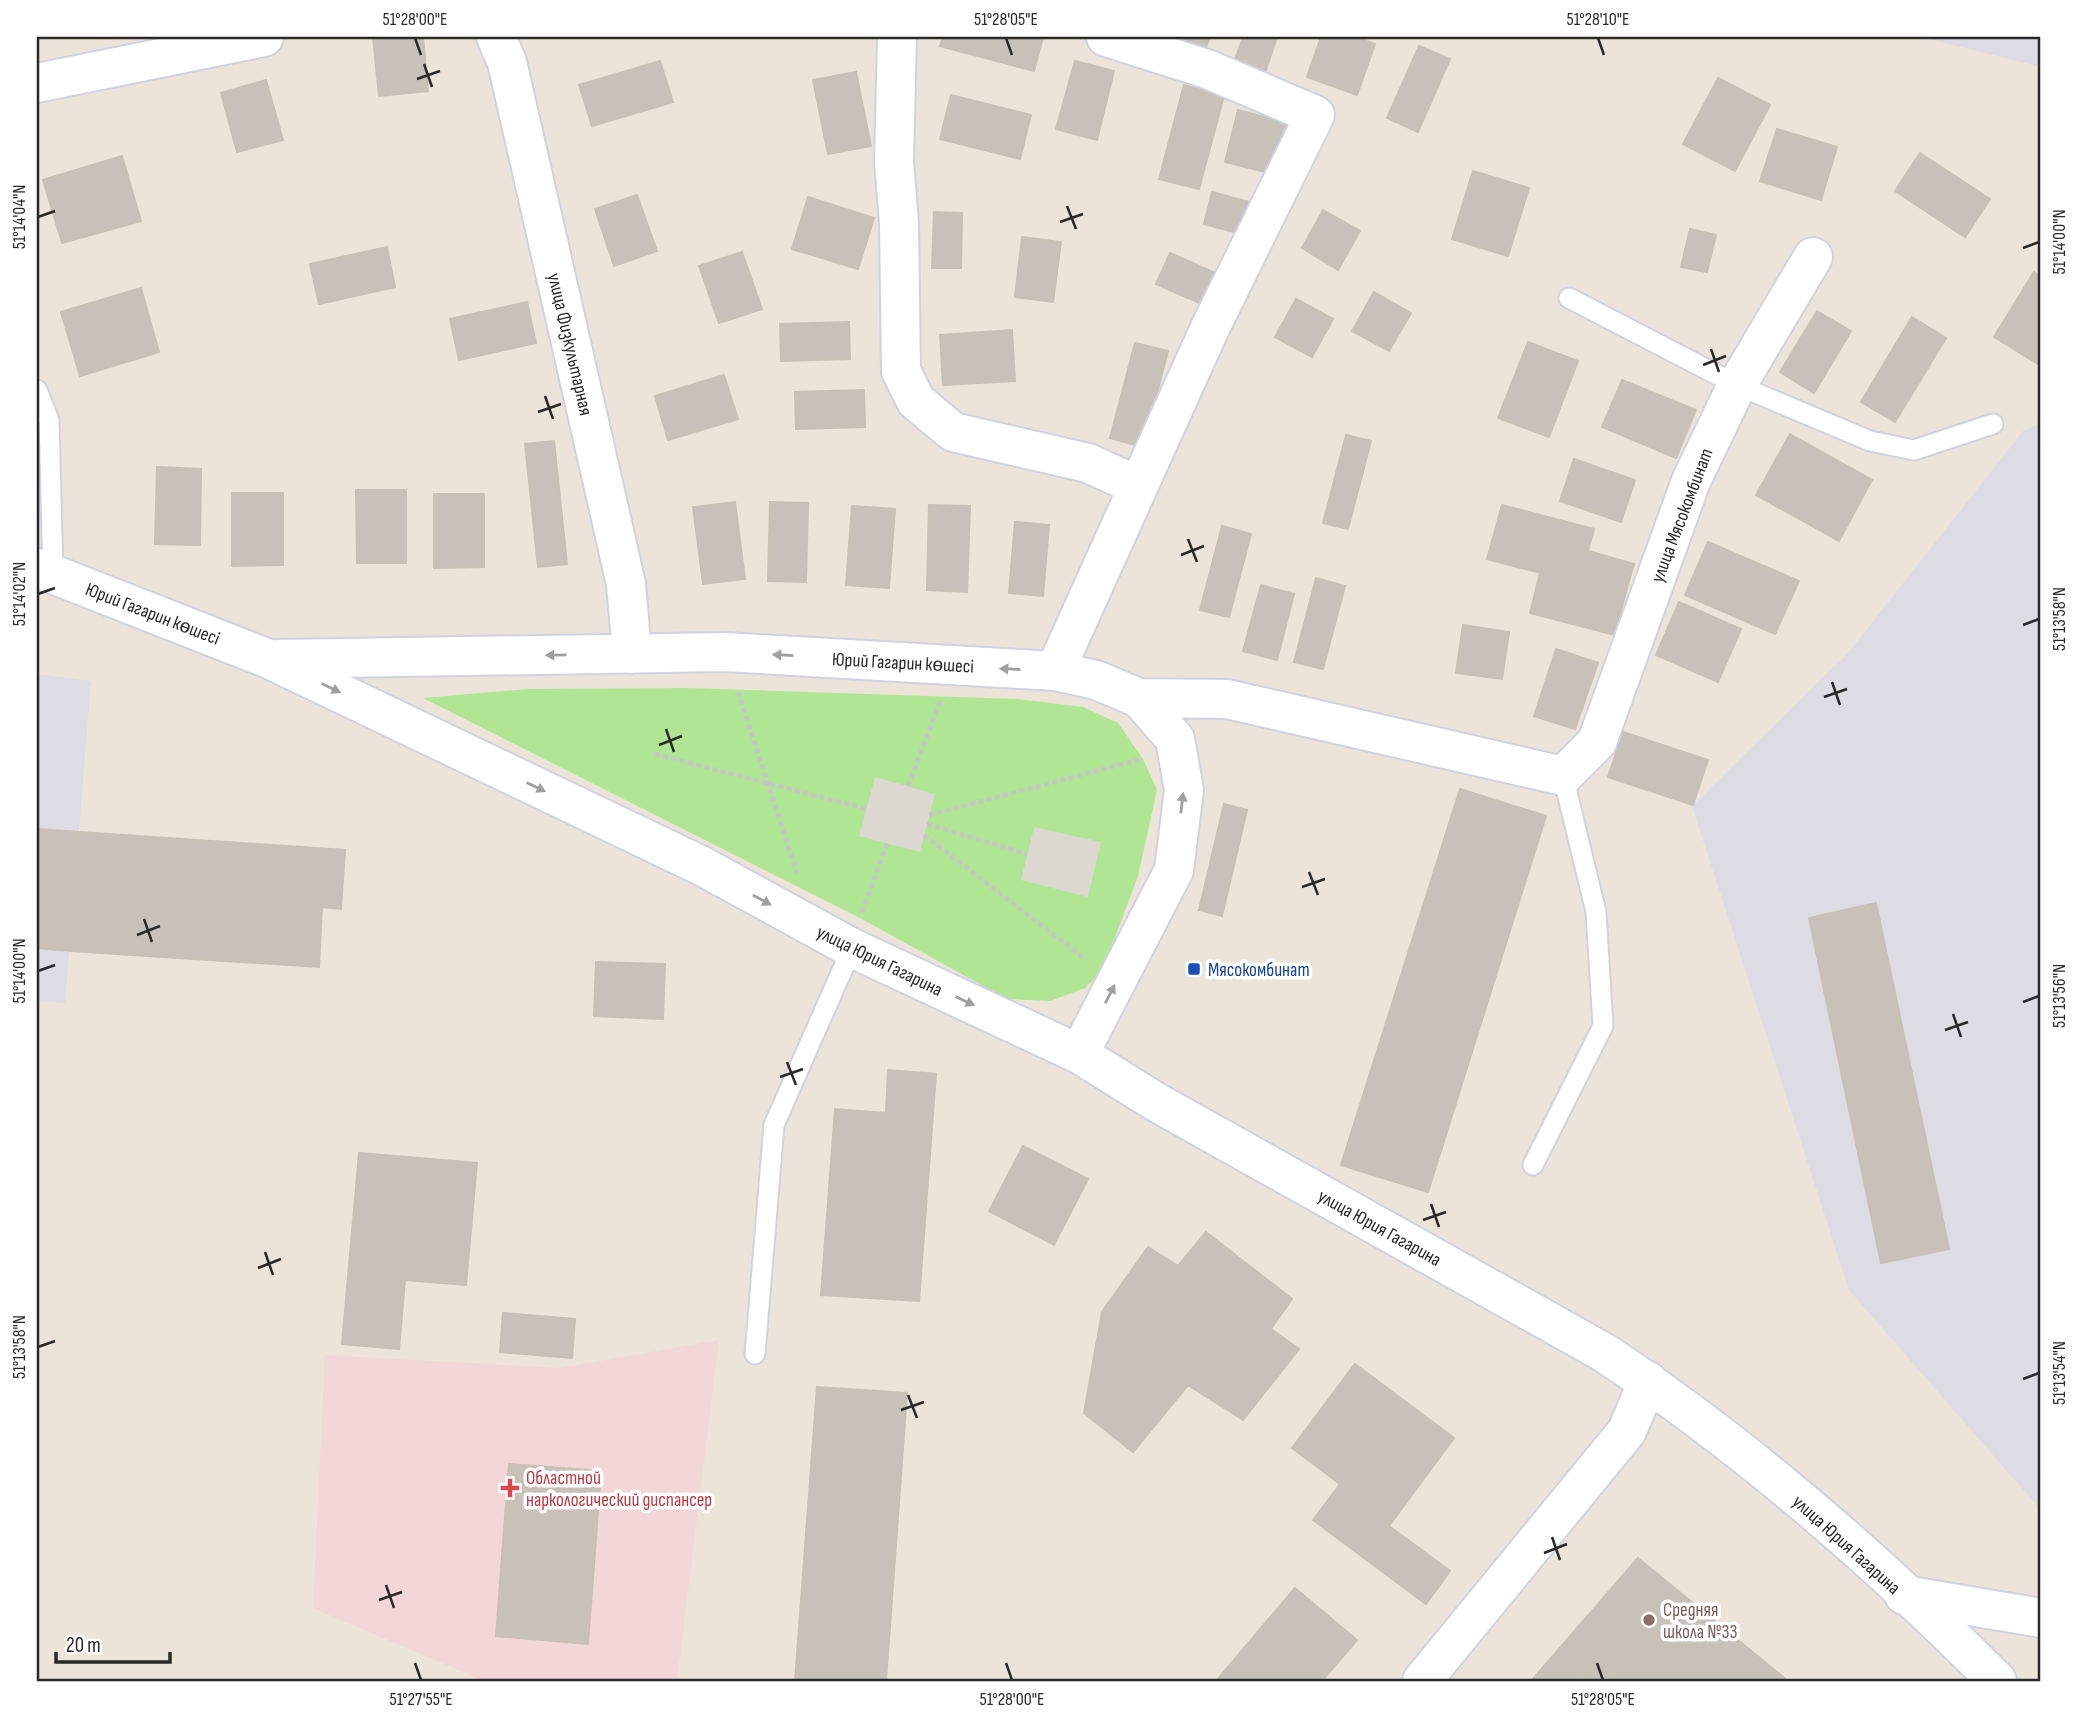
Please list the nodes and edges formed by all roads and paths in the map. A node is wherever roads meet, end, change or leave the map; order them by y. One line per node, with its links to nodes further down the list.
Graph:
1 (264, 37): 5 (street)
2 (496, 37): 14 (street, улица Физкультарная)
3 (897, 37): 11 (street)
4 (1106, 37): 11 (street)
5 (37, 83)
6 (1813, 257): 8 (street, улица Мясокомбинат)
7 (1569, 298): 8 (lane)
8 (1737, 385): 10 (lane); 21 (street, улица Мясокомбинат)
9 (37, 390): 12 (lane)
10 (1993, 424)
11 (1136, 485): 16 (street)
12 (45, 571): 15 (street, Юрий Гагарин көшесі)
13 (725, 652): 14 (street, Юрий Гагарин көшесі); 16 (street, Юрий Гагарин көшесі, one-way to 13); 22 (path)
14 (632, 654): 15 (street, Юрий Гагарин көшесі, one-way to 15)
15 (269, 659): 30 (street, Юрий Гагарин көшесі, one-way to 30)
16 (1055, 671): 18 (street, Юрий Гагарин көшесі)
17 (942, 697): 23 (path)
18 (1139, 698): 21 (street); 34 (street, Юрий Гагарин көшесі, one-way to 18)
19 (655, 754): 22 (path)
20 (1143, 759): 25 (path)
21 (1563, 776): 35 (lane)
22 (768, 783): 24 (path); 31 (path)
23 (908, 786)
24 (867, 809)
25 (929, 815)
26 (927, 824): 29 (path)
27 (924, 835): 33 (path)
28 (887, 844): 32 (path)
29 (1027, 854)
30 (702, 866): 31 (street, улица Юрия Гагарина, one-way to 31)
31 (816, 930): 32 (street, улица Юрия Гагарина)
32 (856, 933): 34 (street, улица Юрия Гагарина, one-way to 34); 36 (lane)
33 (1091, 964)
34 (1079, 1054): 37 (street, улица Юрия Гагарина)
35 (1533, 1165)
36 (755, 1354)
37 (1648, 1381): 38 (street, улица Юрия Гагарина); 40 (street)
38 (1904, 1595): 39 (street); 41 (street, улица Юрия Гагарина)
39 (2041, 1618)
40 (1422, 1681)
41 (1996, 1681)

